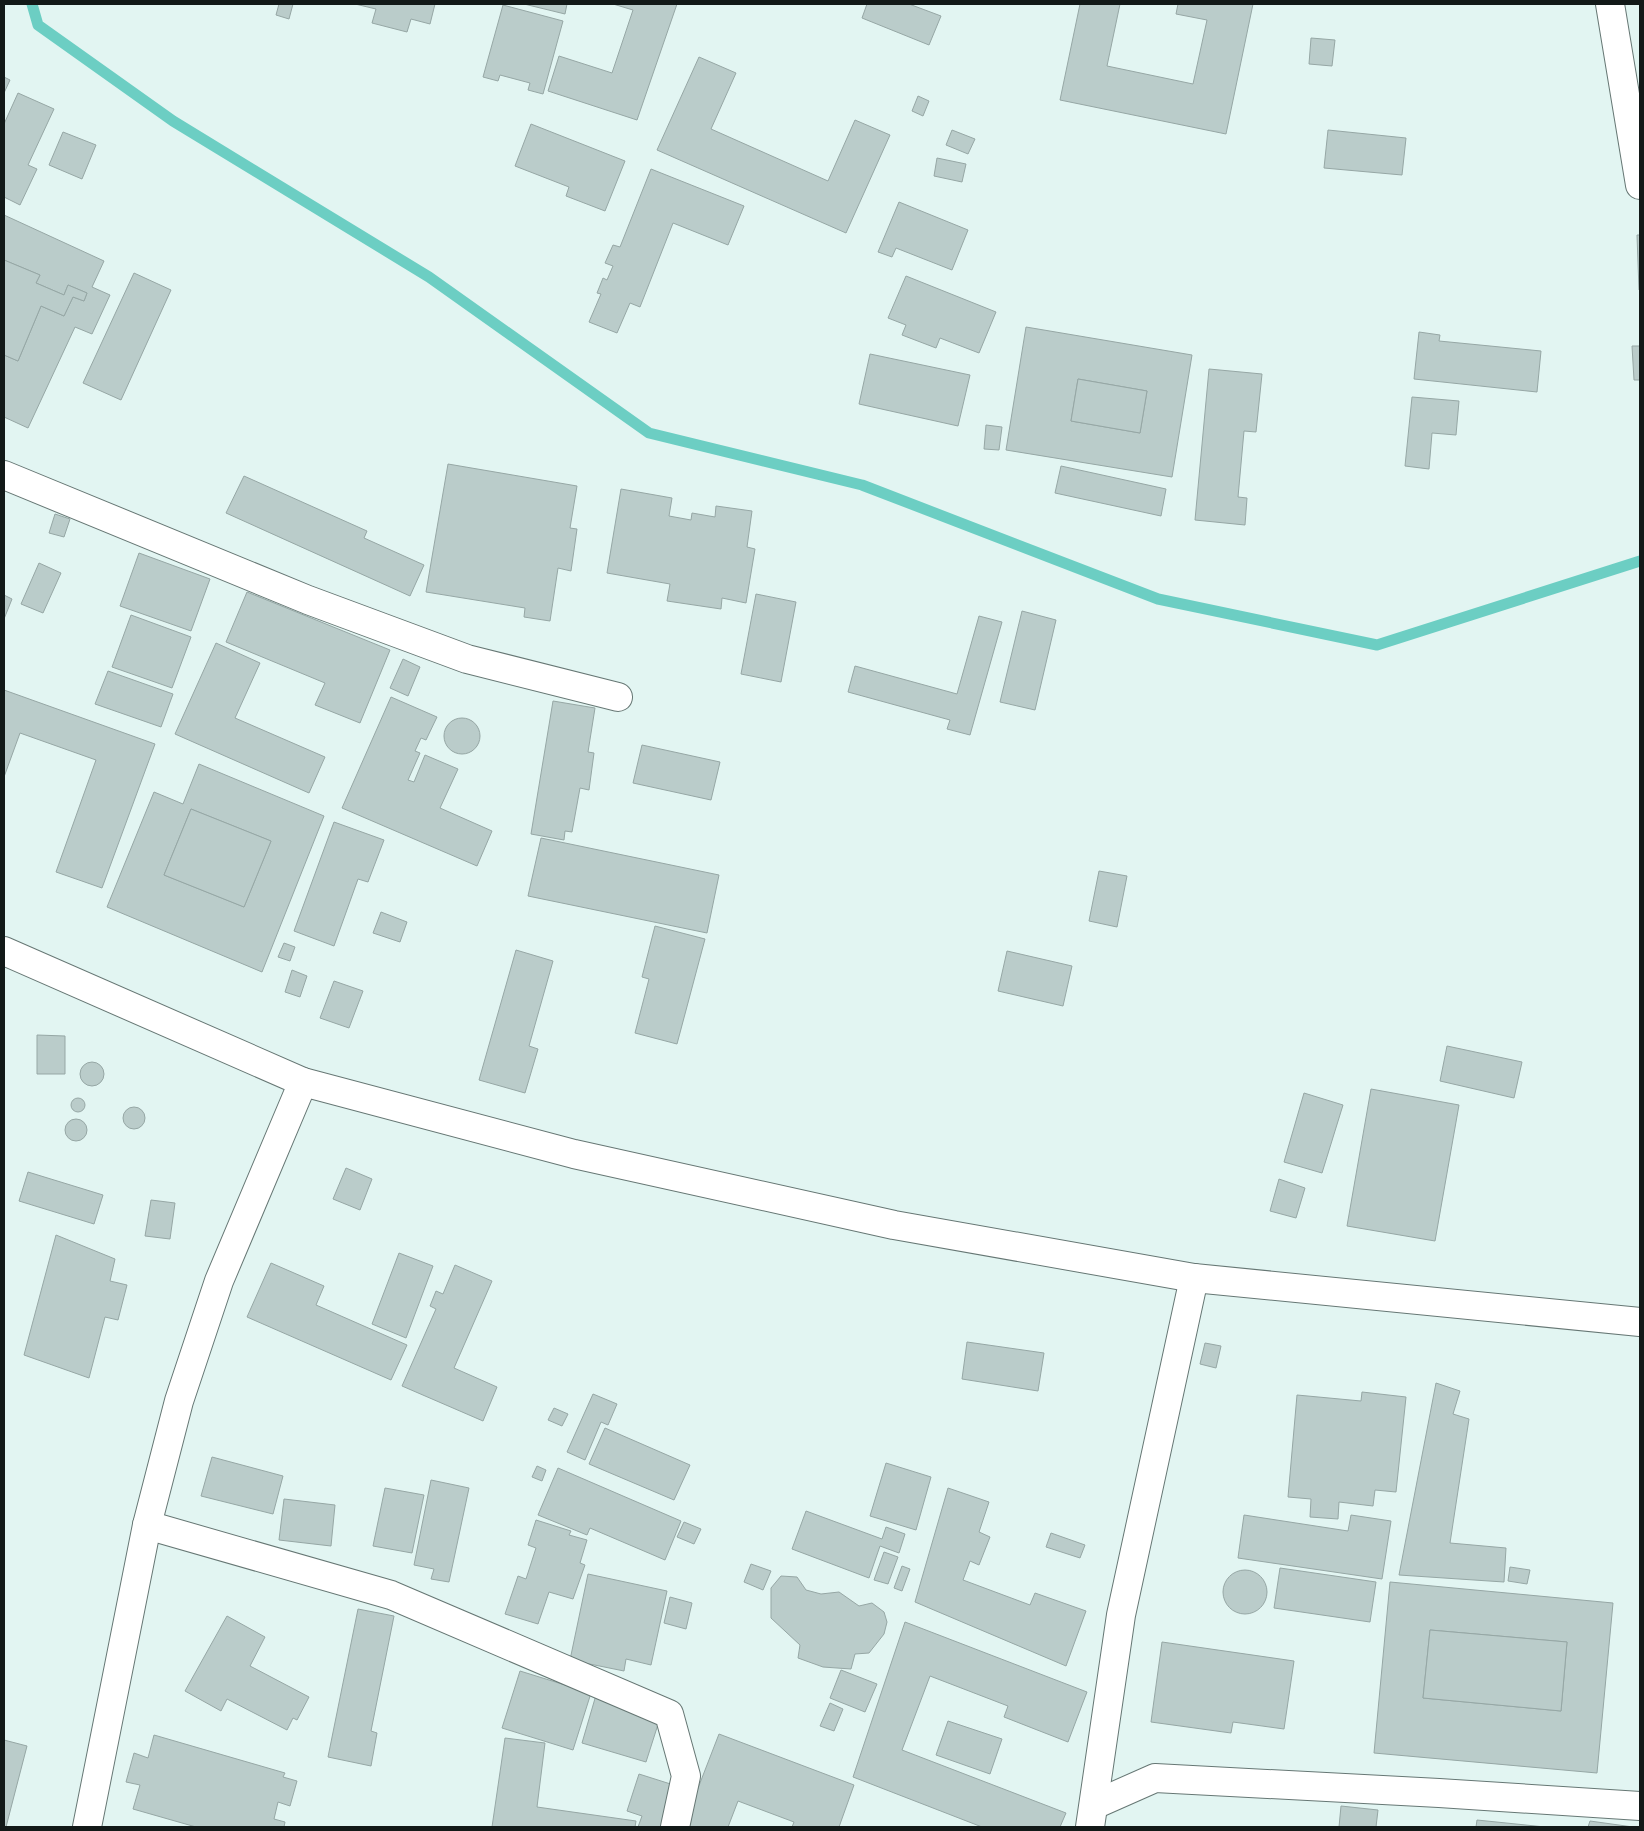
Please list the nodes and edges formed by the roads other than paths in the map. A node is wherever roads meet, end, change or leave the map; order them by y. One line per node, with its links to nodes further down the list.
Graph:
1 (1610, 4): 2 (street)
2 (1640, 185)
3 (4, 475): 4 (street)
4 (618, 697)
5 (4, 951): 6 (street)
6 (303, 1082): 7 (street); 9 (street)
7 (1194, 1278): 8 (street); 11 (street)
8 (1640, 1322)
9 (147, 1525): 12 (street); 13 (street)
10 (1640, 1806): 11 (street)
11 (1092, 1816)
12 (87, 1827)
13 (675, 1827)

